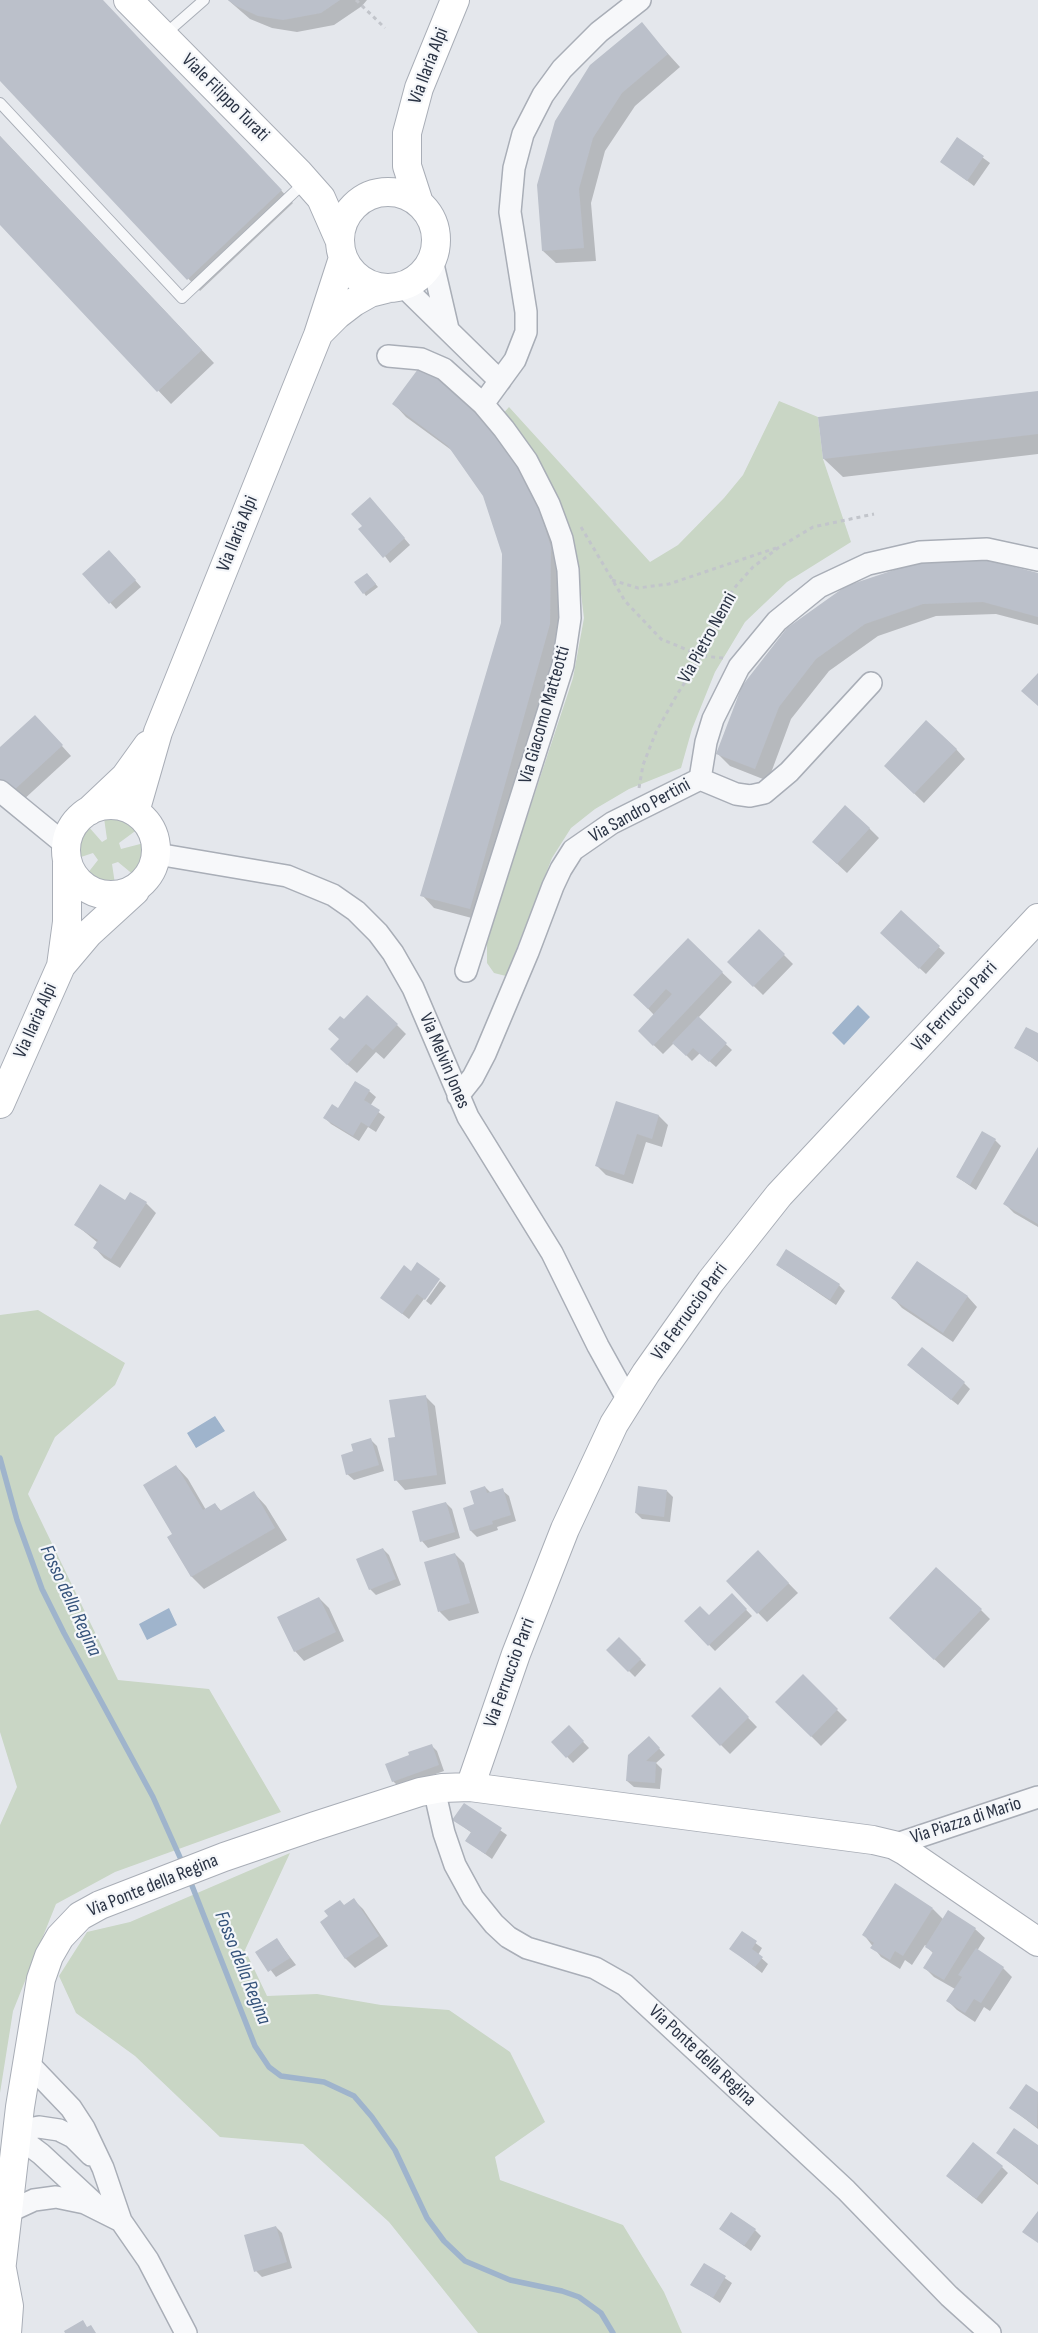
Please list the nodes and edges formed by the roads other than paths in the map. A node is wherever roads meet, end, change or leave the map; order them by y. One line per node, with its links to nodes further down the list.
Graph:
1 (128, 0): 5 (street, Viale Filippo Turati)
2 (204, 0): 5 (lane)
3 (455, 0): 7 (street, Via Ilaria Alpi)
4 (640, 0): 17 (street)
5 (163, 35): 8 (street, Viale Filippo Turati)
6 (0, 103): 8 (lane)
7 (407, 133): 9 (street, Via Ilaria Alpi); 10 (street, Via Ilaria Alpi)
8 (313, 190): 9 (street); 11 (street, Viale Filippo Turati)
9 (362, 200): 10 (street); 11 (street)
10 (419, 203): 12 (street)
11 (341, 249): 13 (street); 15 (street, Via Ilaria Alpi)
12 (432, 260): 13 (street); 14 (street)
13 (395, 287): 14 (street); 15 (street, Via Ilaria Alpi)
14 (448, 329): 17 (street)
15 (318, 335): 21 (street, Via Ilaria Alpi)
16 (388, 356): 18 (street, Via Giacomo Matteotti)
17 (500, 381): 18 (street)
18 (483, 404): 31 (street, Via Giacomo Matteotti)
19 (1038, 560): 22 (street)
20 (871, 683): 22 (street, Via Sandro Pertini)
21 (158, 732): 24 (street, Via Ilaria Alpi); 25 (street, Via Ilaria Alpi)
22 (700, 778): 32 (street, Via Sandro Pertini)
23 (0, 791): 26 (street)
24 (89, 811): 25 (street); 26 (street)
25 (135, 812): 27 (street)
26 (67, 854): 28 (street); 30 (street, Via Ilaria Alpi)
27 (157, 854): 28 (street); 32 (street, Via Melvin Jones)
28 (141, 885): 30 (street, Via Ilaria Alpi)
29 (1038, 918): 34 (street, Via Ferruccio Parri)
30 (60, 966): 33 (street, Via Ilaria Alpi)
31 (466, 971)
32 (458, 1096): 34 (street, Via Melvin Jones)
33 (0, 1104)
34 (628, 1400): 35 (street, Via Ferruccio Parri)
35 (470, 1787): 36 (street, Via Ponte della Regina); 38 (street, Via Ponte della Regina)
36 (434, 1789): 40 (street, Via Ponte della Regina); 48 (street, Via Ponte della Regina)
37 (1038, 1798): 38 (street, Via Piazza di Mario)
38 (894, 1845): 39 (street, Via Ponte della Regina)
39 (1038, 1942)
40 (28, 2062): 41 (street, Via Ponte della Regina); 42 (street)
41 (17, 2133): 42 (street); 43 (street, Via Ponte della Regina); 44 (street)
42 (102, 2168): 44 (street)
43 (8, 2212): 44 (street); 45 (street, Via Ponte della Regina)
44 (112, 2217): 47 (street)
45 (1, 2275): 46 (street, Via Ponte della Regina)
46 (7, 2333)
47 (186, 2333)
48 (990, 2333)

